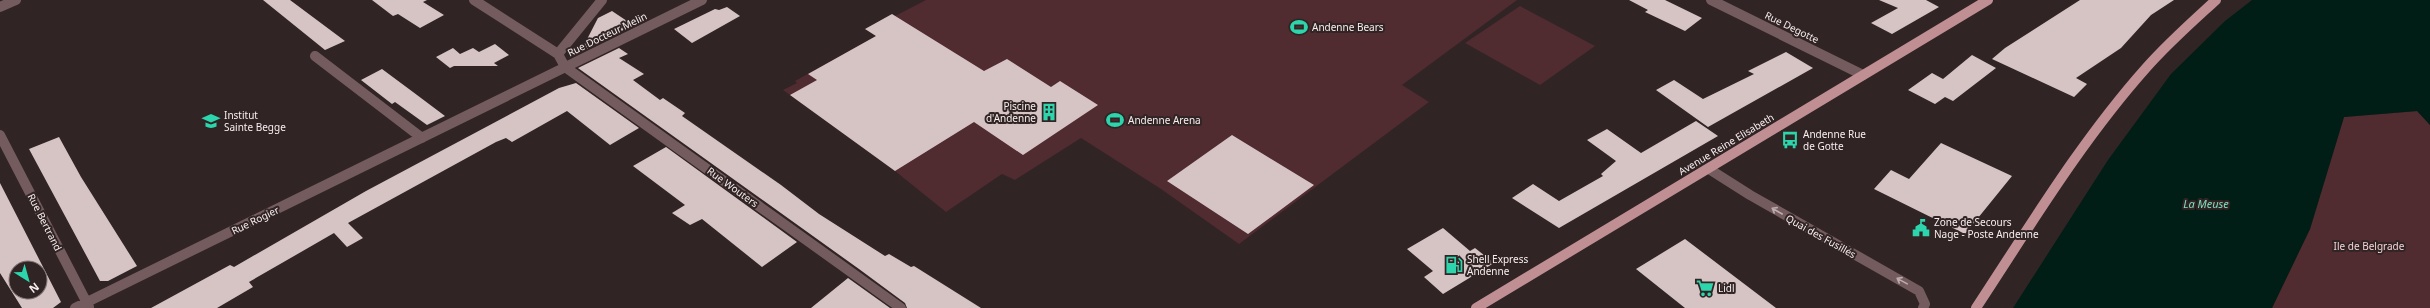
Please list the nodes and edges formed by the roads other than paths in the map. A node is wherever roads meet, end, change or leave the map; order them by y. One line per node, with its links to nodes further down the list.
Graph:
1 (16, 0): 8 (street)
2 (474, 0): 9 (street)
3 (602, 0): 9 (street)
4 (702, 0): 11 (street, Rue Docteur Melin)
5 (1711, 0): 12 (street, Rue Degotte)
6 (1988, 0): 12 (main road, Avenue Reine Elisabeth)
7 (2216, 0): 21 (main road)
8 (0, 7)
9 (558, 54): 11 (street)
10 (315, 56): 14 (street)
11 (565, 67): 14 (street, Rue Rogier); 18 (street, Rue Wouters)
12 (1863, 75): 15 (main road, Avenue Reine Elisabeth)
13 (0, 135): 16 (street, Rue Bertrand)
14 (422, 138): 16 (street, Rue Rogier)
15 (1709, 169): 19 (main road, Avenue Reine Elisabeth); 20 (street, Quai des Fusillés, one-way to 15)
16 (88, 305): 17 (street, Rue Rogier)
17 (75, 308)
18 (901, 308)
19 (1476, 308)
20 (1923, 308)
21 (1976, 308)

